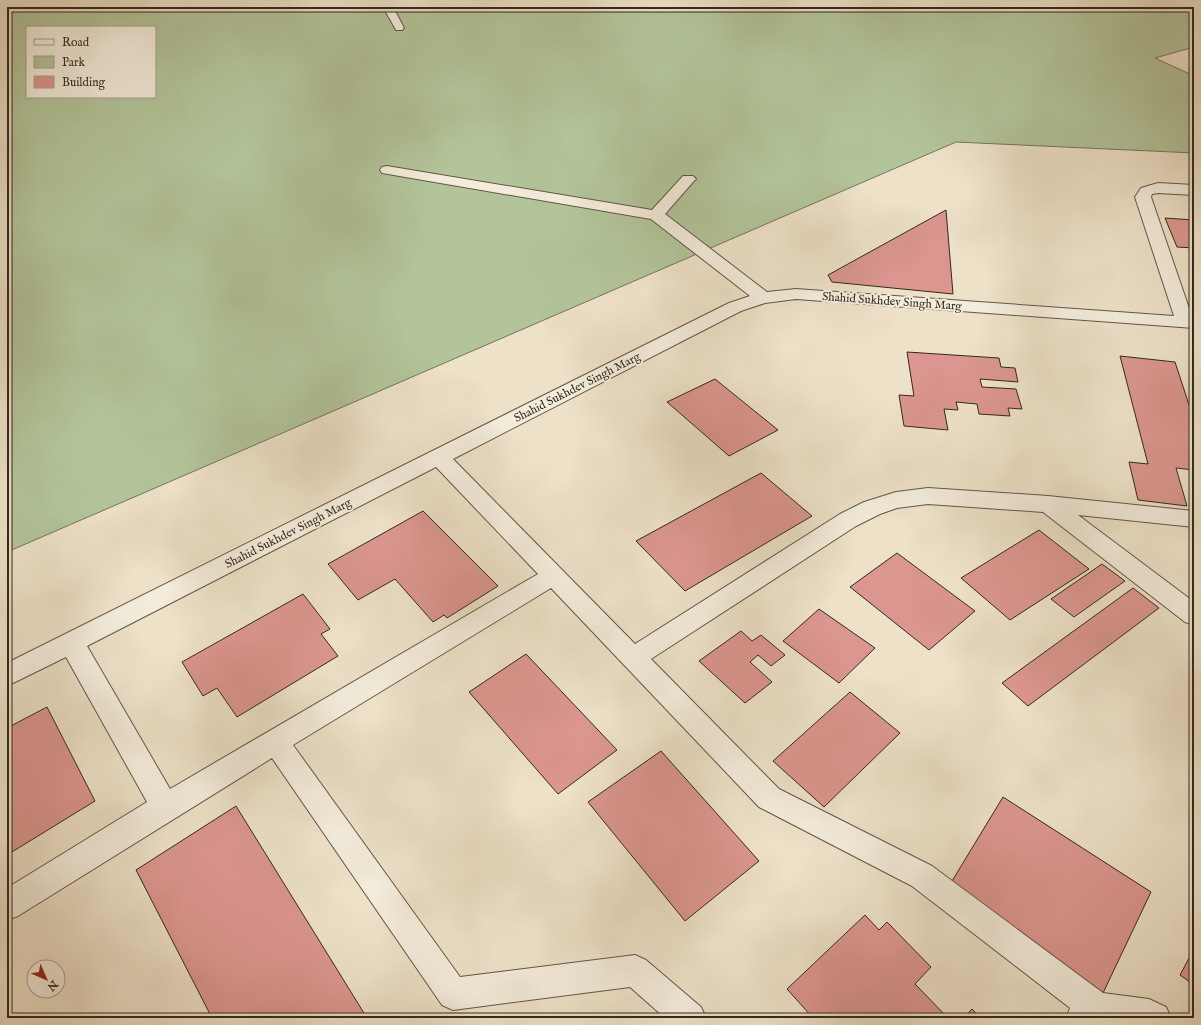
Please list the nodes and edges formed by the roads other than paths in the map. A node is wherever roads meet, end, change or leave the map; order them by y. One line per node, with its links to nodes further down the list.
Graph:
1 (388, 7): 2 (lane)
2 (399, 28)
3 (387, 170): 6 (street)
4 (688, 179): 6 (street)
5 (1194, 190): 8 (street)
6 (656, 215): 7 (street)
7 (763, 298): 8 (street, Shahid Sukhdev Singh Marg); 9 (street, Shahid Sukhdev Singh Marg)
8 (1190, 322)
9 (438, 456): 12 (street); 14 (street, Shahid Sukhdev Singh Marg)
10 (1048, 504): 11 (street); 13 (street); 15 (street)
11 (1194, 519)
12 (553, 576): 15 (street); 17 (street)
13 (1194, 615)
14 (72, 642): 16 (street, Shahid Sukhdev Singh Marg); 18 (street)
15 (633, 658): 20 (street)
16 (7, 675)
17 (276, 742): 18 (street); 21 (street)
18 (165, 807): 19 (street)
19 (7, 905)
20 (1089, 1013): 22 (street)
21 (690, 1018)
22 (1155, 1018)

